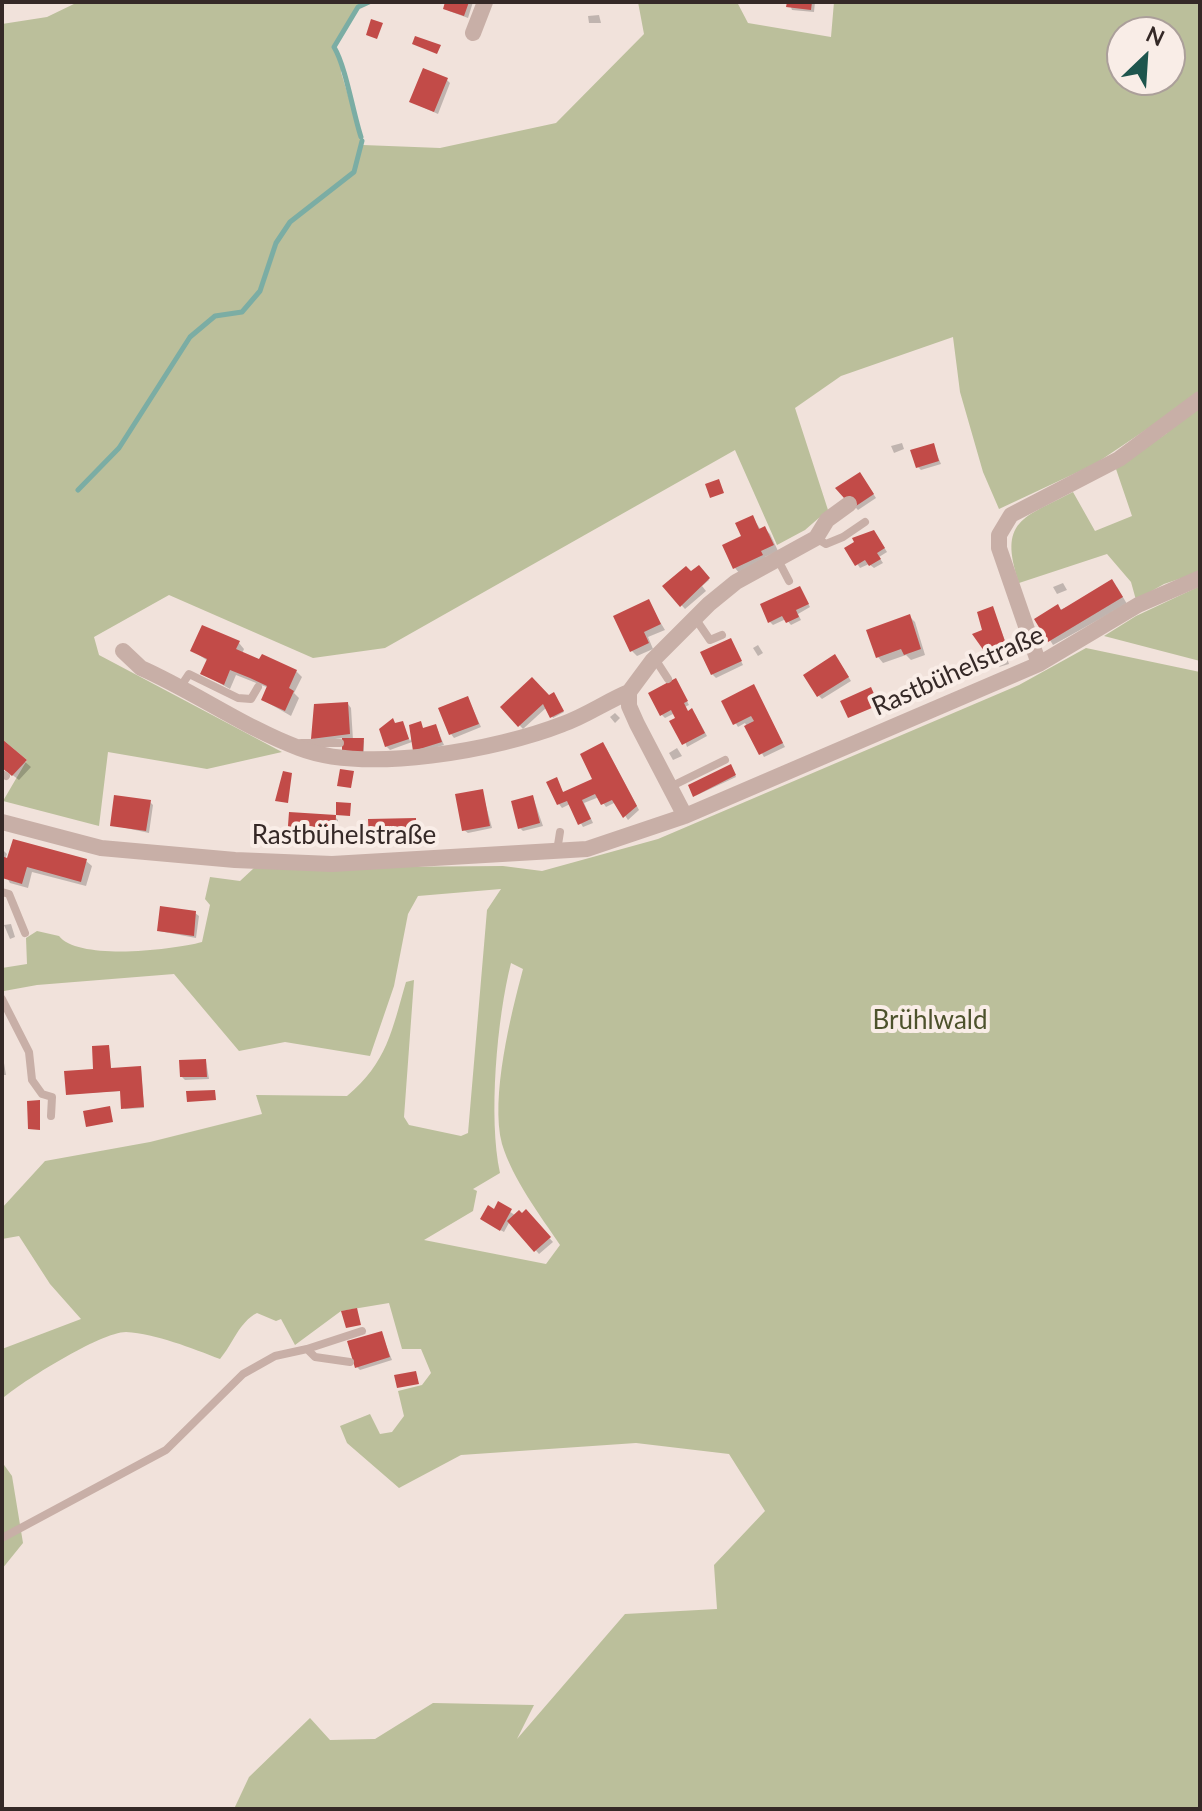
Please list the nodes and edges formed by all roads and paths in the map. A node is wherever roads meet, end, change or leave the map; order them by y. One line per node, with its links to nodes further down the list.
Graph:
1 (485, 2): 2 (street)
2 (473, 33)
3 (1200, 399): 14 (street)
4 (849, 504): 6 (street)
5 (865, 522): 6 (lane)
6 (816, 538): 7 (street)
7 (776, 558): 9 (lane); 10 (street)
8 (1200, 578): 14 (street, Rastbühelstraße)
9 (789, 581)
10 (695, 617): 11 (lane); 13 (street)
11 (722, 635)
12 (123, 651): 16 (street)
13 (650, 656): 15 (lane); 18 (street)
14 (1039, 664): 23 (street, Rastbühelstraße)
15 (668, 679)
16 (181, 686): 17 (lane); 19 (street)
17 (258, 687)
18 (629, 692): 19 (street); 22 (street)
19 (285, 742): 20 (lane)
20 (340, 743)
21 (725, 760): 22 (lane)
22 (670, 787): 23 (street)
23 (685, 816): 26 (street, Rastbühelstraße)
24 (2, 822): 26 (street, Rastbühelstraße)
25 (560, 832): 26 (lane)
26 (557, 853)
27 (2, 892): 28 (lane)
28 (25, 933)
29 (2, 999): 30 (lane)
30 (51, 1116)
31 (362, 1331): 32 (lane)
32 (307, 1349): 33 (lane); 34 (lane)
33 (350, 1362)
34 (2, 1538)

